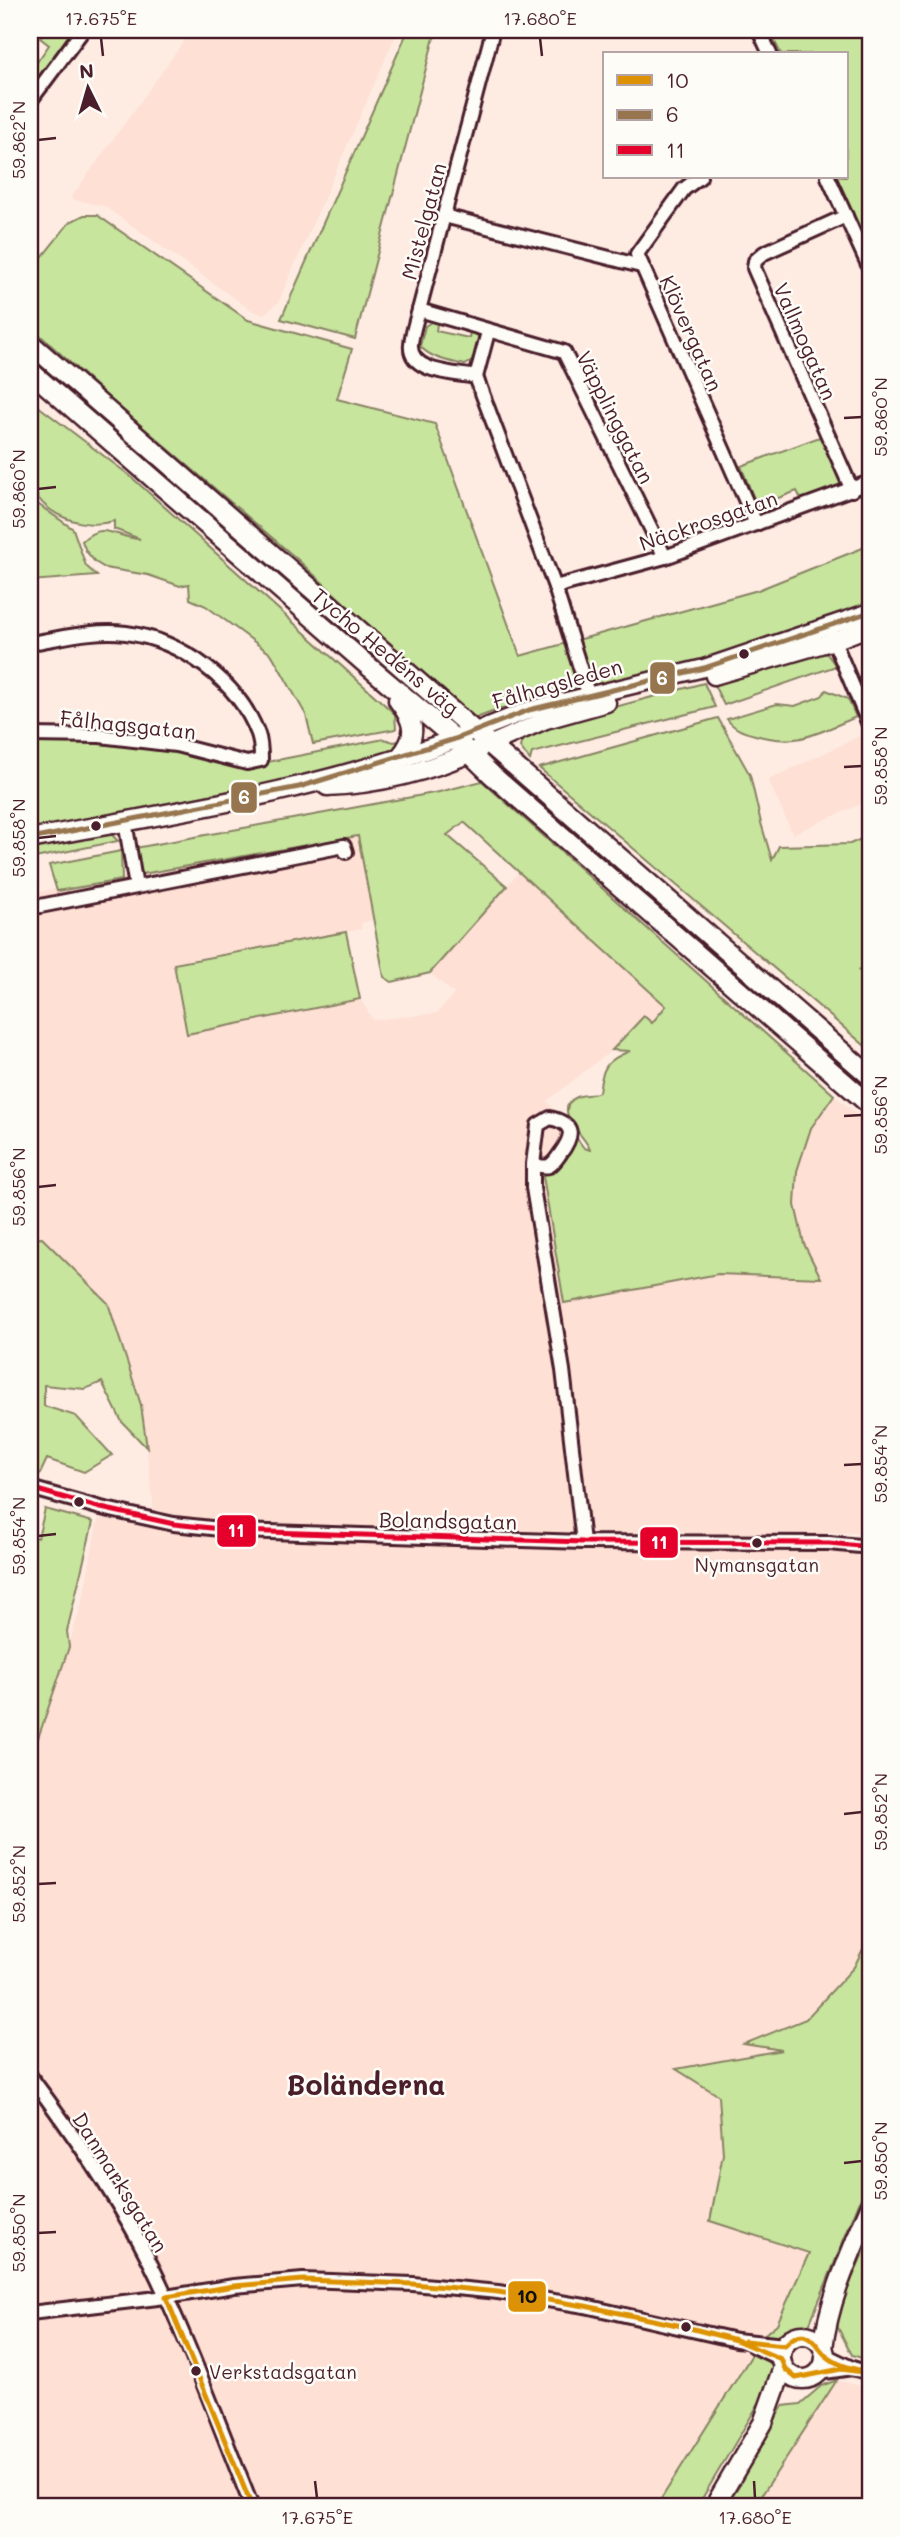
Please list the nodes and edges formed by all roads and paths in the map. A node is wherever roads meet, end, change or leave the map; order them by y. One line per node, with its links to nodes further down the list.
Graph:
1 (83, 30): 5 (street)
2 (493, 30): 8 (street, Mistelgatan)
3 (759, 30): 4 (street)
4 (769, 52)
5 (30, 101)
6 (699, 178): 10 (street)
7 (828, 178): 9 (street)
8 (444, 216): 10 (street, Klövergatan); 12 (street, Mistelgatan)
9 (846, 216): 11 (street); 18 (street, Vallmogatan)
10 (641, 266): 19 (street, Klövergatan)
11 (870, 269)
12 (419, 310): 13 (street, Väpplinggatan); 16 (street, Mistelgatan)
13 (488, 332): 16 (street); 20 (street, Väpplinggatan)
14 (30, 343): 31 (main road, Tycho Hedéns väg)
15 (30, 371): 26 (main road, Tycho Hedéns väg)
16 (475, 377): 21 (street)
17 (870, 482): 18 (street, Näckrosgatan)
18 (852, 490): 19 (street, Näckrosgatan)
19 (756, 524): 20 (street, Näckrosgatan)
20 (665, 557): 21 (street, Näckrosgatan)
21 (555, 587): 27 (street)
22 (870, 612): 24 (street, Fålhagsleden)
23 (870, 628): 24 (street, Fålhagsleden)
24 (831, 634): 27 (street, Fålhagsleden); 29 (street)
25 (30, 643): 32 (street, Fålhagsgatan)
26 (379, 675): 33 (main road, Tycho Hedéns väg); 36 (main road)
27 (591, 702): 30 (street, Fålhagsleden); 31 (street, Fålhagsleden)
28 (30, 712): 32 (street)
29 (870, 727)
30 (527, 728): 34 (street, Fålhagsleden); 37 (street)
31 (476, 731): 33 (main road, Fålhagsleden); 34 (main road, Tycho Hedéns väg)
32 (32, 735)
33 (455, 739): 35 (main road, Tycho Hedéns väg); 36 (main road, Fålhagsleden)
34 (491, 744): 35 (main road, Fålhagsleden); 37 (main road, Tycho Hedéns väg)
35 (470, 754): 38 (main road, Fålhagsleden); 45 (main road, Tycho Hedéns väg)
36 (400, 757): 38 (main road, Fålhagsleden)
37 (519, 769): 44 (main road, Tycho Hedéns väg)
38 (299, 787): 39 (main road, Fålhagsleden)
39 (125, 821): 40 (main road, Fålhagsleden); 42 (street)
40 (30, 839)
41 (346, 852): 42 (street)
42 (136, 887): 43 (street)
43 (30, 908)
44 (870, 1076)
45 (870, 1105)
46 (533, 1164): 46 (street); 48 (street)
47 (30, 1488): 48 (street, Bolandsgatan)
48 (583, 1542): 49 (street, Bolandsgatan)
49 (870, 1547)
50 (30, 2076): 53 (street, Danmarksgatan)
51 (870, 2207): 52 (main road)
52 (835, 2292): 55 (main road); 56 (main road)
53 (166, 2297): 54 (street); 57 (street); 62 (street, Danmarksgatan)
54 (30, 2313)
55 (804, 2336): 56 (main road); 57 (main road)
56 (824, 2351): 58 (street); 60 (main road)
57 (783, 2357): 60 (main road); 61 (main road)
58 (852, 2368): 59 (street); 60 (street)
59 (870, 2373)
60 (811, 2376): 61 (main road)
61 (762, 2423): 63 (main road)
62 (252, 2507)
63 (714, 2507)

